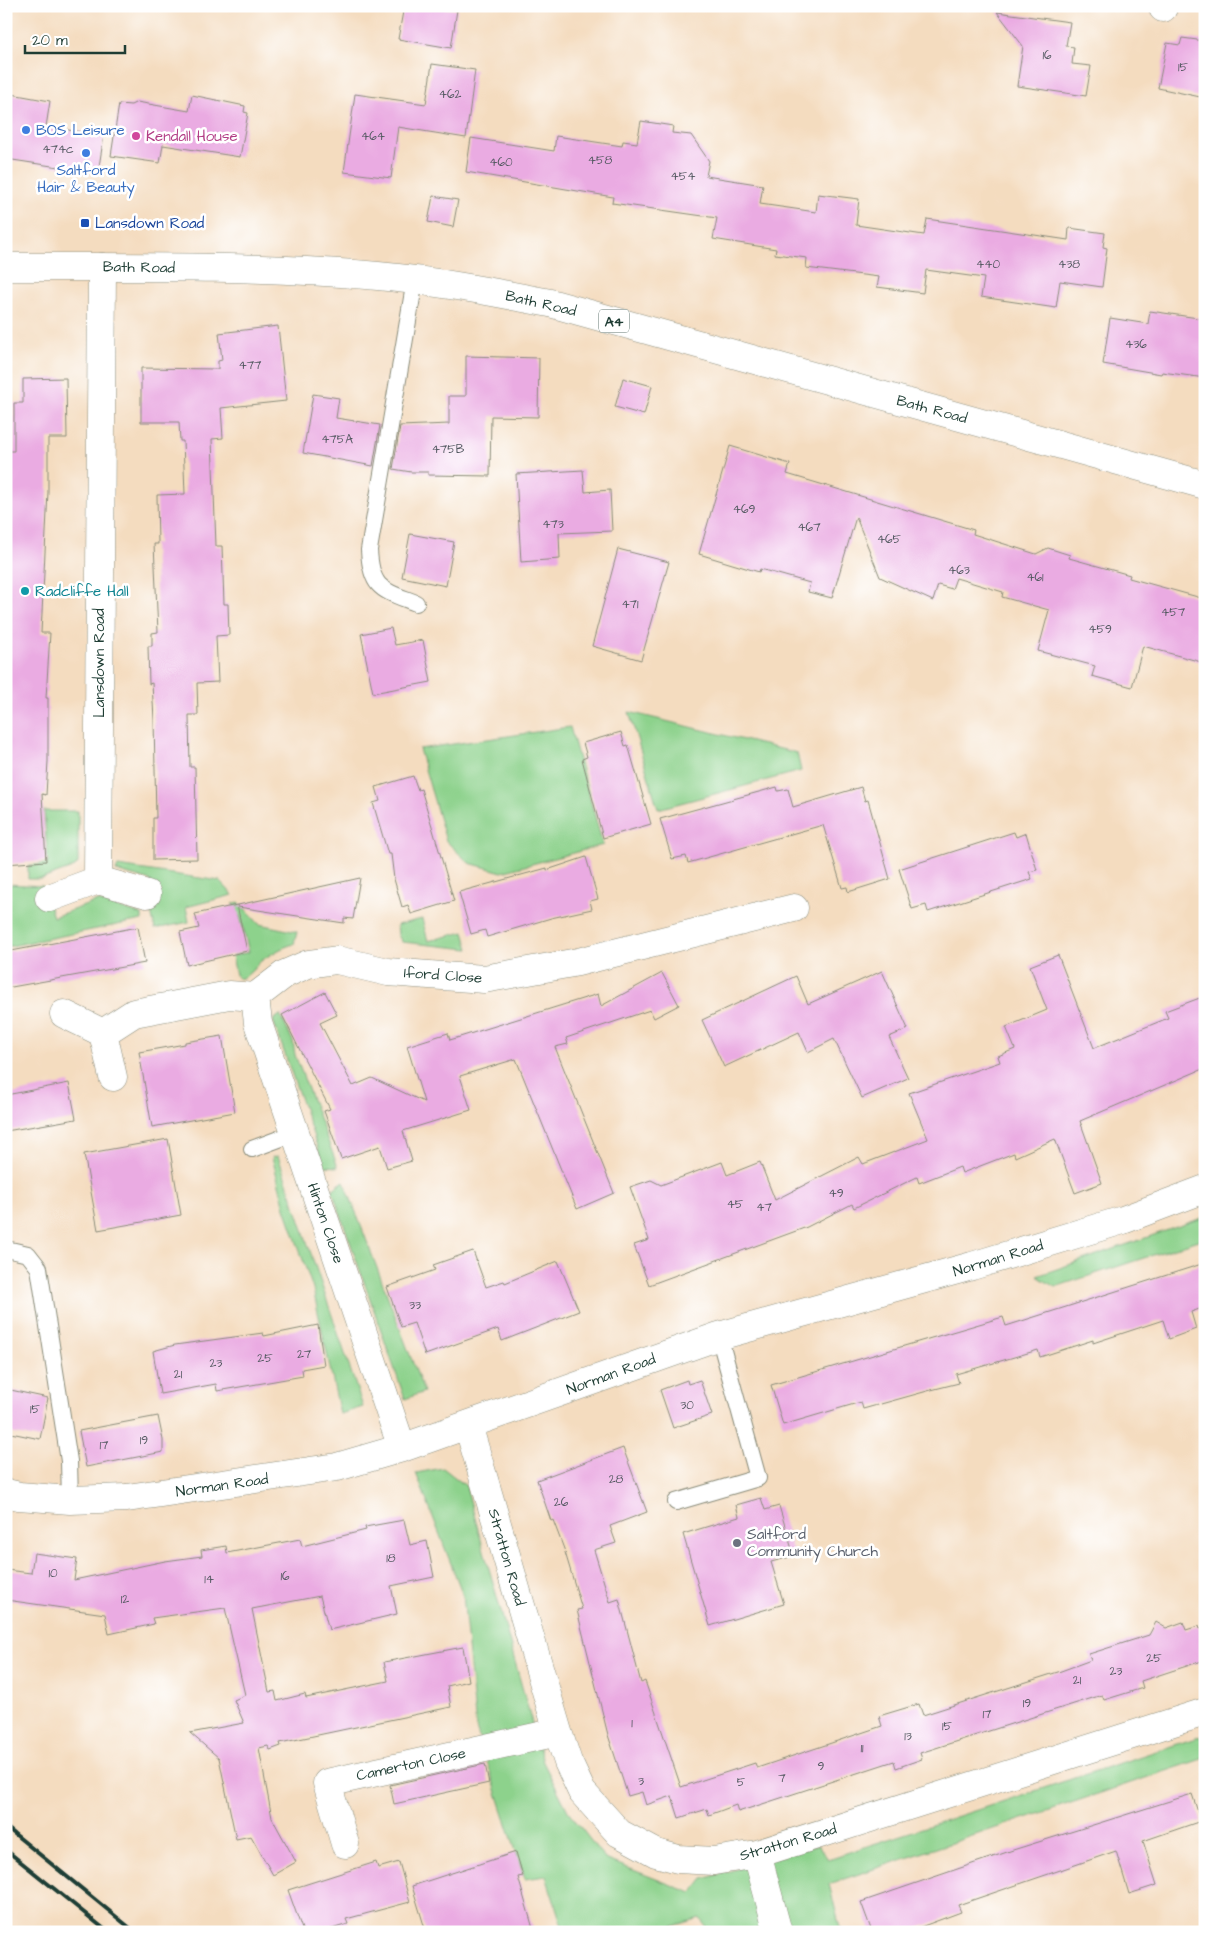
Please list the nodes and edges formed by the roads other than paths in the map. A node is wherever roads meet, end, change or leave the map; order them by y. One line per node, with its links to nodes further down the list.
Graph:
1 (6, 267): 2 (main road, Bath Road / A4)
2 (102, 267): 3 (main road, Bath Road / A4); 6 (main road, Lansdown Road)
3 (415, 280): 4 (main road, Bath Road / A4); 5 (lane)
4 (1205, 486)
5 (416, 603)
6 (98, 880): 7 (main road); 8 (main road)
7 (147, 894)
8 (49, 898)
9 (794, 908): 10 (main road, Iford Close)
10 (255, 997): 12 (main road); 14 (main road, Hinton Close)
11 (64, 1014): 12 (main road)
12 (102, 1033): 13 (main road)
13 (112, 1077)
14 (295, 1133): 15 (lane); 20 (main road, Hinton Close)
15 (252, 1150)
16 (1205, 1189): 18 (main road, Norman Road)
17 (6, 1249): 22 (lane)
18 (719, 1336): 19 (main road, Norman Road); 23 (lane)
19 (468, 1425): 20 (main road, Norman Road); 25 (main road, Stratton Road)
20 (402, 1448): 22 (main road, Norman Road)
21 (6, 1493): 22 (main road, Norman Road)
22 (70, 1500)
23 (676, 1502)
24 (1205, 1712): 27 (main road, Stratton Road)
25 (558, 1732): 26 (main road, Camerton Close); 27 (main road, Stratton Road)
26 (346, 1844)
27 (756, 1854): 28 (main road)
28 (778, 1932)

